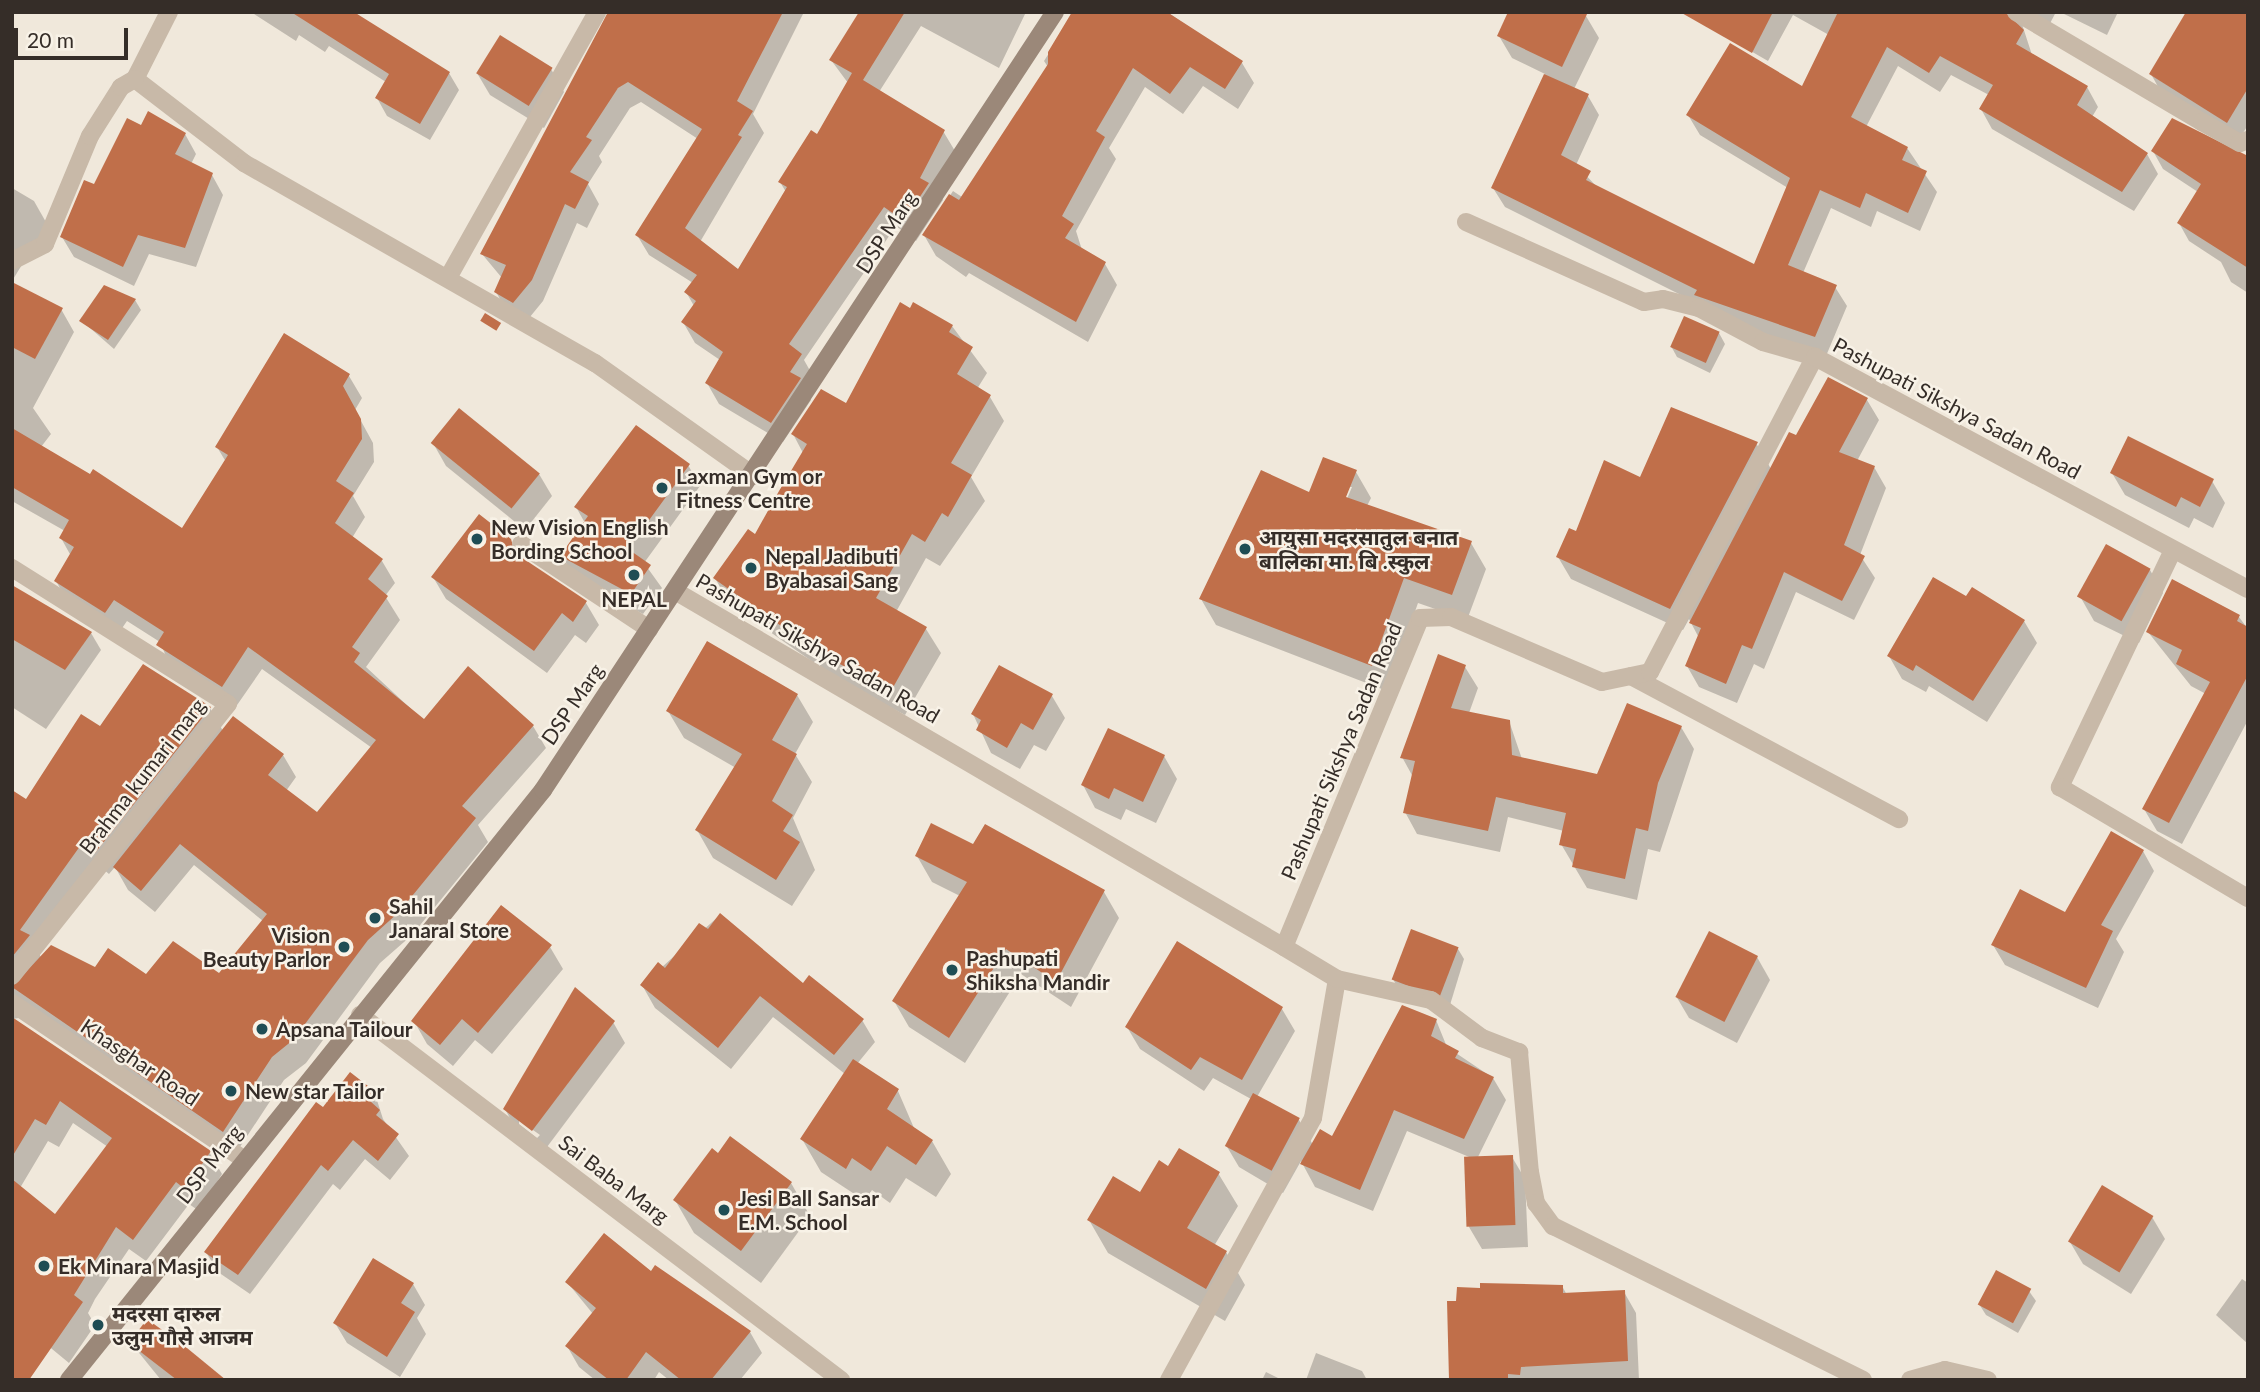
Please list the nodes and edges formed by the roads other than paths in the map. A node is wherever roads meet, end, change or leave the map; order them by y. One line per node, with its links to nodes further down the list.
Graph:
1 (169, 12): 5 (street)
2 (597, 12): 9 (street)
3 (1055, 12): 11 (street, DSP Marg)
4 (2016, 12): 6 (street)
5 (135, 79): 8 (street); 9 (street)
6 (2248, 140)
7 (1466, 222): 10 (street)
8 (12, 261)
9 (449, 276): 11 (street)
10 (1815, 357): 13 (street, Pashupati Sikshya Sadan Road); 18 (street, Pashupati Sikshya Sadan Road)
11 (754, 475): 16 (street, DSP Marg)
12 (522, 544): 17 (street)
13 (2173, 550): 15 (street, Pashupati Sikshya Sadan Road); 20 (street)
14 (12, 568): 22 (street, Brahma kumari marg)
15 (2248, 589)
16 (674, 591): 17 (street, DSP Marg); 21 (street, Pashupati Sikshya Sadan Road)
17 (649, 629): 25 (street, DSP Marg)
18 (1631, 676): 19 (street); 21 (street, Pashupati Sikshya Sadan Road)
19 (1899, 820)
20 (2248, 898)
21 (1284, 947): 23 (street)
22 (12, 976)
23 (1337, 979): 29 (street); 30 (street)
24 (12, 1003): 26 (street, Khasghar Road)
25 (360, 1016): 26 (street, DSP Marg); 28 (street, Sai Baba Marg)
26 (242, 1158): 27 (street, DSP Marg)
27 (69, 1380)
28 (841, 1380)
29 (1169, 1380)
30 (1863, 1380)
31 (1910, 1380): 32 (street)
32 (1988, 1380)

